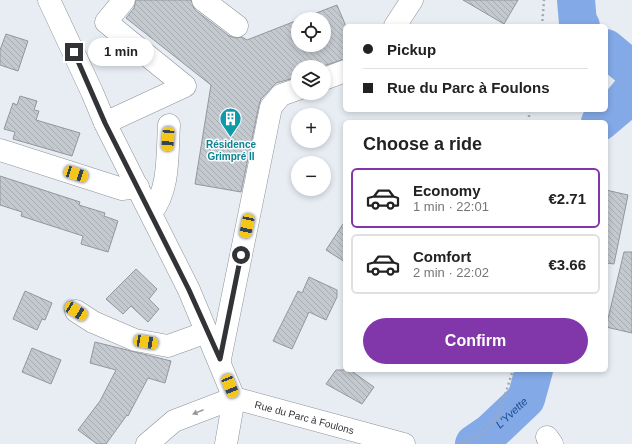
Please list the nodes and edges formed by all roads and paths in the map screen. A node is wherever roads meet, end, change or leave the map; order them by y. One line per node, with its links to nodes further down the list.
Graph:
1 (49, 0): 12 (street)
2 (124, 0): 12 (street)
3 (203, 0): 8 (street)
4 (412, 0): 6 (street)
5 (544, 0): 7 (path)
6 (396, 24)
7 (542, 24)
8 (237, 26)
9 (343, 71): 10 (street)
10 (331, 76)
11 (291, 91): 19 (street)
12 (105, 123): 15 (street)
13 (169, 125): 16 (street)
14 (0, 150): 15 (street)
15 (138, 187): 16 (street)
16 (151, 213): 18 (street)
17 (76, 311): 18 (street)
18 (207, 332): 19 (street)
19 (220, 359): 21 (street)
20 (512, 372): 25 (path)
21 (234, 398): 22 (street, one-way to 22); 23 (street); 24 (street, Rue du Parc à Foulons)
22 (147, 444)
23 (226, 444)
24 (404, 444)
25 (462, 444)

